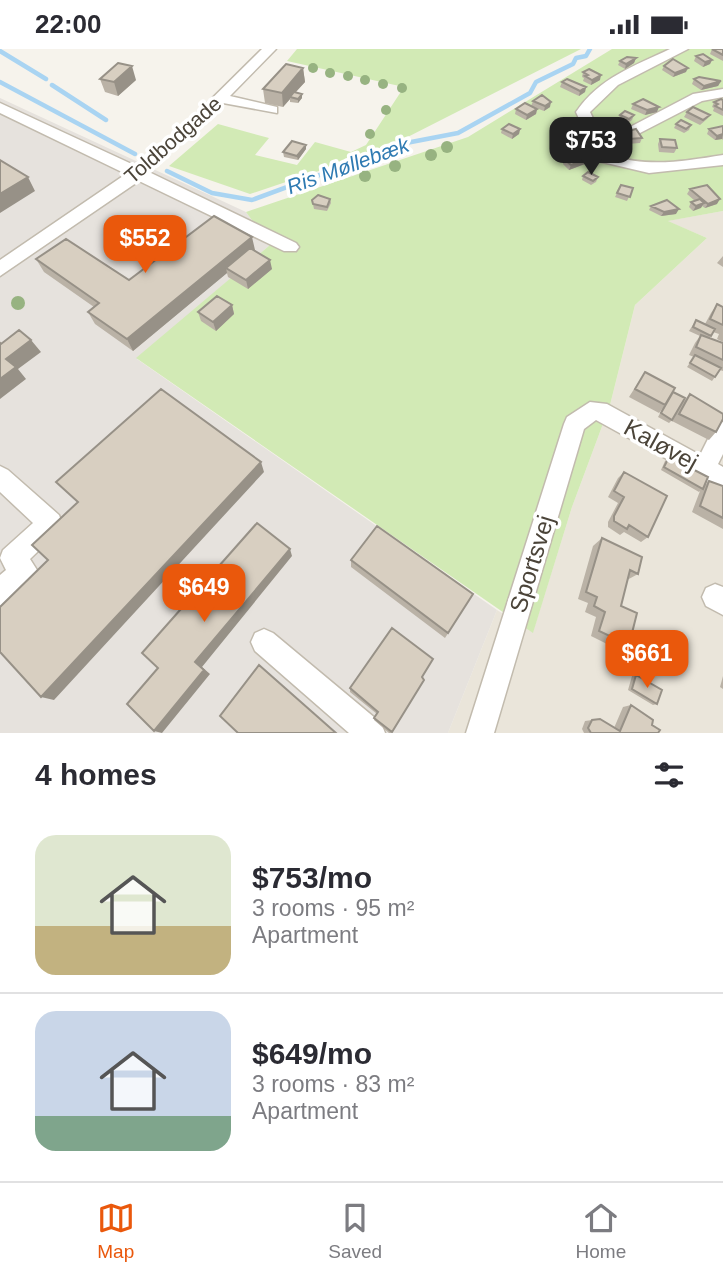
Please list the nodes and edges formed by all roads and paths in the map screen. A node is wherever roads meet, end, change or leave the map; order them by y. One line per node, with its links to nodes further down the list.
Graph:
1 (269, 49): 5 (street, Toldbodgade)
2 (681, 49): 9 (street)
3 (268, 89): 6 (street)
4 (723, 93): 9 (street)
5 (222, 98): 6 (street); 11 (street, Toldbodgade)
6 (252, 106): 8 (street)
7 (0, 107): 11 (street)
8 (272, 110)
9 (591, 132): 10 (street)
10 (723, 160)
11 (136, 175): 12 (street); 13 (street, Toldbodgade)
12 (290, 247)
13 (0, 268)
14 (599, 411): 16 (street, Kaløvej); 21 (street, Sportsvej)
15 (723, 432): 16 (street)
16 (714, 474)
17 (0, 477): 18 (street)
18 (0, 593)
19 (264, 642): 20 (street)
20 (371, 733)
21 (480, 733)

